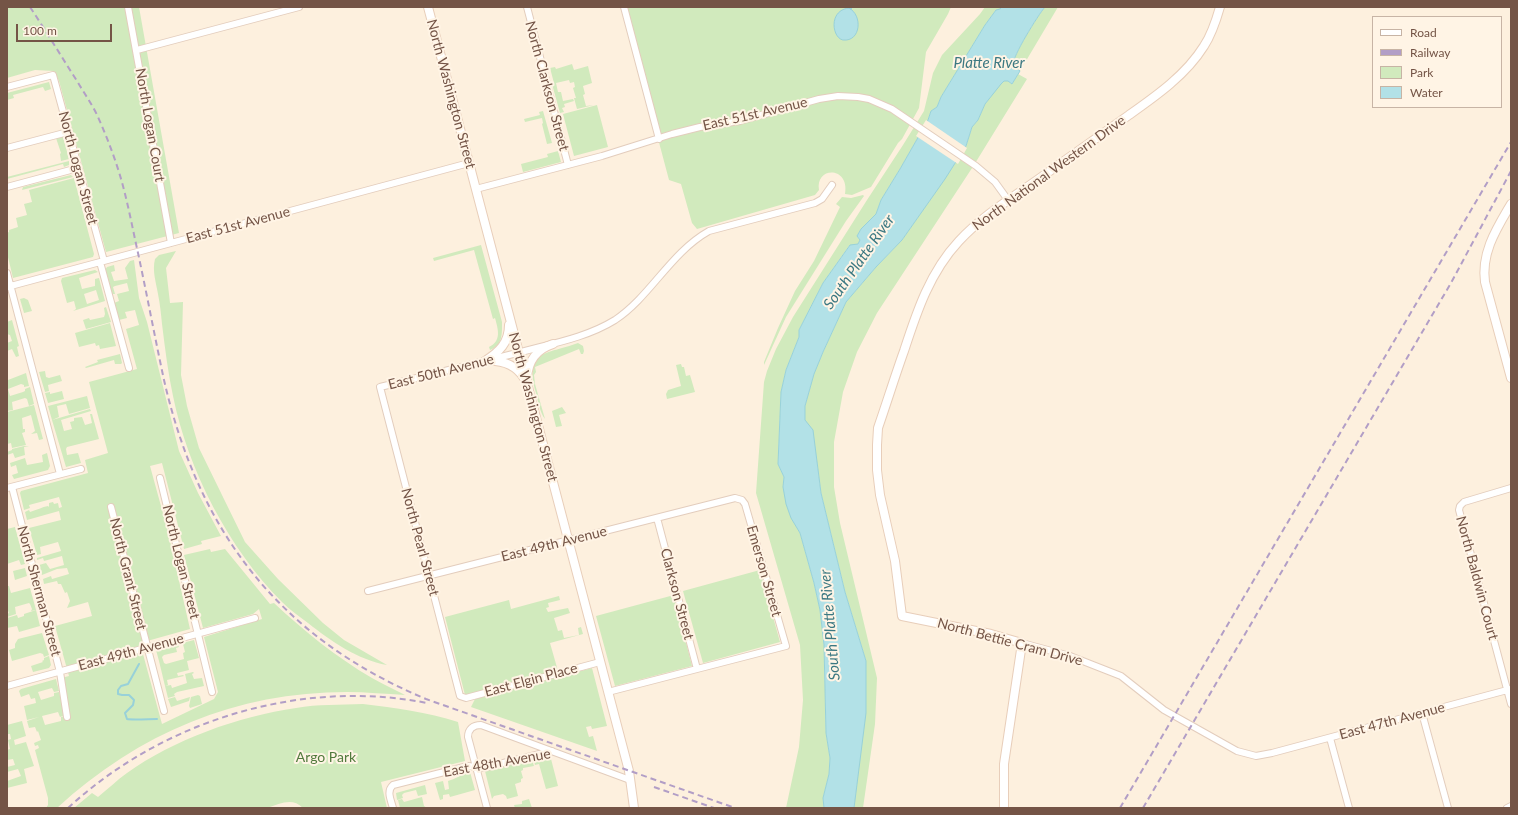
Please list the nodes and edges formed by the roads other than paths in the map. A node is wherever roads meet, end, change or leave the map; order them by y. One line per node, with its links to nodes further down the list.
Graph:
1 (128, 7): 7 (street, North Logan Court)
2 (299, 7): 7 (street)
3 (428, 7): 12 (main road, North Washington Street)
4 (527, 7): 13 (street, North Clarkson Street)
5 (624, 7): 10 (street)
6 (1220, 7): 18 (main road, North National Western Drive)
7 (136, 50): 20 (street, North Logan Court)
8 (7, 87): 9 (street, North Logan Street)
9 (68, 132): 11 (street); 14 (street, North Logan Street)
10 (659, 139): 13 (street, East 51st Avenue); 18 (street, East 51st Avenue)
11 (7, 148)
12 (469, 163): 17 (main road, North Washington Street); 20 (street, East 51st Avenue)
13 (568, 165): 17 (street, East 51st Avenue)
14 (78, 168): 16 (street); 21 (street, North Logan Street)
15 (832, 185): 25 (street, East 50th Avenue)
16 (7, 187)
17 (476, 189): 24 (main road, North Washington Street)
18 (1008, 200): 43 (main road, North National Western Drive)
19 (1511, 204): 29 (main road)
20 (171, 243): 21 (street, East 51st Avenue)
21 (102, 262): 23 (street, East 51st Avenue); 28 (street, North Logan Street)
22 (7, 273): 23 (street)
23 (9, 286): 33 (street)
24 (509, 314): 26 (main road, North Washington Street); 27 (main road)
25 (553, 344): 26 (street, East 50th Avenue); 30 (main road)
26 (519, 352): 27 (street, East 50th Avenue); 30 (main road, North Washington Street)
27 (485, 361): 30 (main road); 31 (street, East 50th Avenue)
28 (129, 368)
29 (1511, 378)
30 (527, 384): 40 (main road, North Washington Street)
31 (380, 387): 41 (street, North Pearl Street)
32 (80, 469): 33 (street)
33 (60, 474): 35 (street)
34 (160, 478): 45 (street, North Logan Street)
35 (9, 488): 50 (street, North Sherman Street)
36 (1511, 488): 52 (street, North Baldwin Court)
37 (740, 499): 39 (street, East 49th Avenue); 49 (street, Emerson Street)
38 (111, 507): 47 (street, North Grant Street)
39 (657, 518): 40 (street, East 49th Avenue); 49 (street, Clarkson Street)
40 (568, 540): 41 (street, East 49th Avenue); 48 (main road, North Washington Street)
41 (429, 576): 42 (street, East 49th Avenue); 55 (street, North Pearl Street)
42 (368, 591)
43 (902, 616): 46 (main road, North Bettie Cram Drive)
44 (256, 618): 45 (street, East 49th Avenue)
45 (198, 634): 47 (street, East 49th Avenue); 53 (street, North Logan Street)
46 (1022, 643): 62 (street, North Bettie Cram Drive); 69 (main road)
47 (147, 648): 50 (street, East 49th Avenue); 57 (street, North Grant Street)
48 (600, 662): 54 (main road, North Washington Street); 55 (street, East Elgin Place)
49 (697, 669): 54 (street)
50 (60, 672): 51 (street, East 49th Avenue); 59 (street, North Sherman Street)
51 (7, 686)
52 (1509, 689): 56 (street, North Baldwin Court); 58 (street, East 47th Avenue)
53 (212, 692)
54 (608, 692): 64 (main road, North Washington Street)
55 (462, 697)
56 (1511, 704)
57 (164, 711)
58 (1422, 712): 60 (street, East 47th Avenue); 71 (street)
59 (67, 717)
60 (1330, 738): 62 (street, East 47th Avenue); 70 (street)
61 (552, 751): 63 (street, East 48th Avenue); 63 (street); 64 (street, East 48th Avenue)
62 (1272, 754)
63 (477, 767): 66 (street, East 48th Avenue); 67 (street)
64 (630, 780): 68 (main road, North Washington Street)
65 (1511, 806): 72 (street)
66 (393, 808)
67 (487, 808)
68 (634, 808)
69 (1004, 808)
70 (1349, 808)
71 (1448, 808)
72 (1507, 808)

